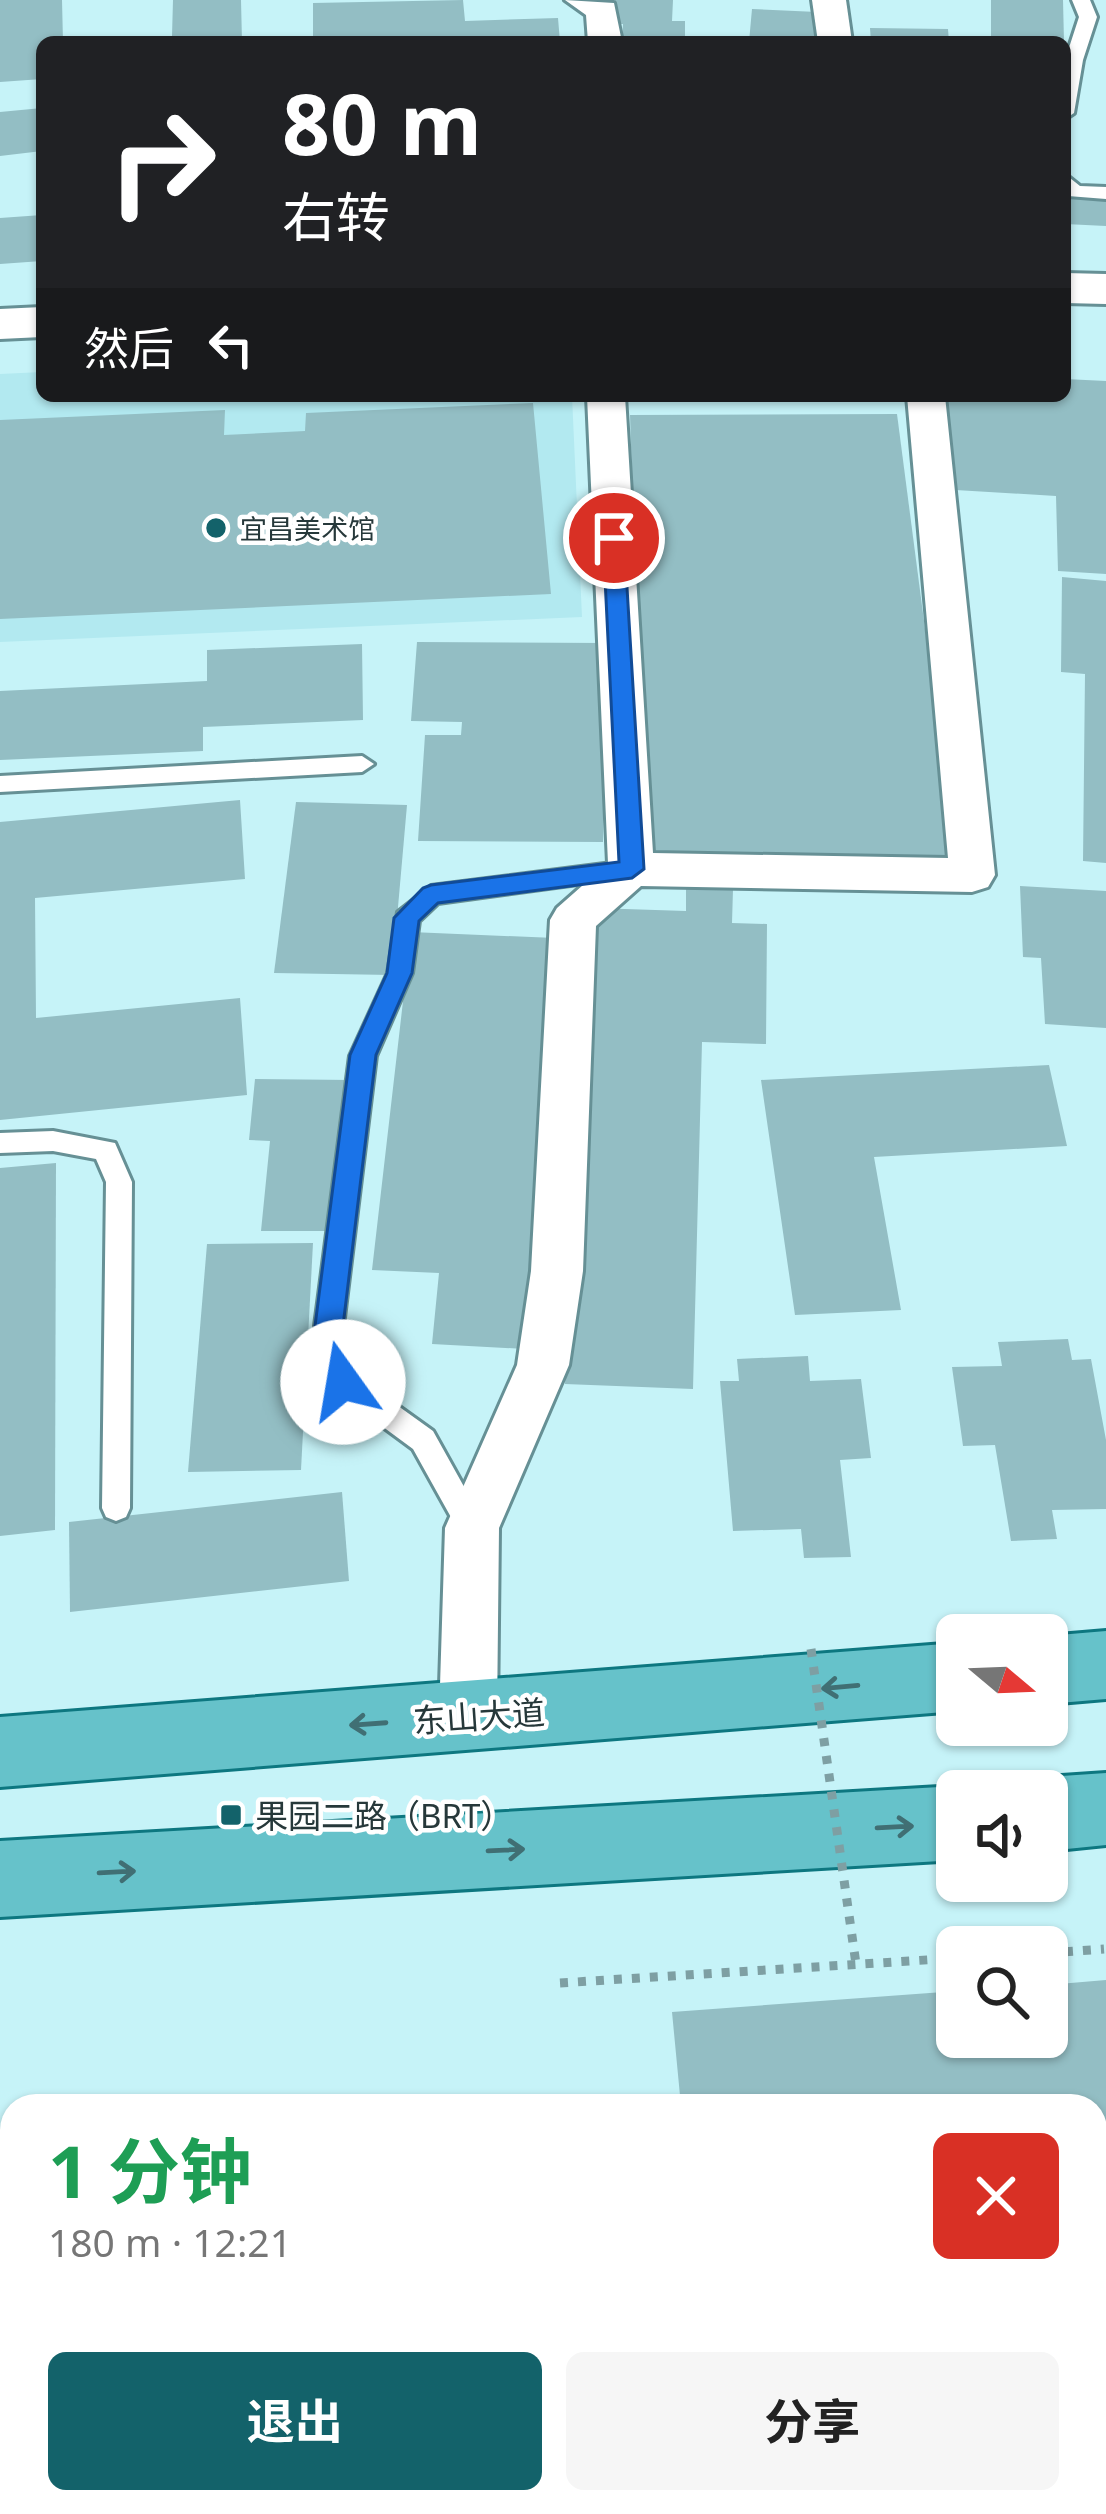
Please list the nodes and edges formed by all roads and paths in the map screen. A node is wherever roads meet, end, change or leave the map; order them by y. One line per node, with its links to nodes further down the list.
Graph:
1 (582, 0): 4 (street)
2 (830, 0): 5 (street)
3 (1081, 0): 6 (lane)
4 (604, 36)
5 (835, 36)
6 (1071, 78)
7 (1071, 187): 8 (lane)
8 (1106, 193)
9 (1071, 288): 10 (main road)
10 (1106, 289)
11 (1071, 316): 12 (main road)
12 (1106, 318)
13 (36, 322): 14 (main road)
14 (0, 324)
15 (36, 346): 16 (main road)
16 (0, 347)
17 (606, 402): 21 (street)
18 (927, 402): 21 (street)
19 (362, 764): 20 (lane)
20 (0, 784)
21 (632, 869): 24 (street); 24 (lane)
22 (0, 1143): 23 (lane)
23 (116, 1508)
24 (472, 1528): 29 (street)
25 (812, 1649): 38 (path, bridge)
26 (1106, 1665): 27 (main road)
27 (1068, 1668)
28 (936, 1679): 29 (main road, 东山大道, one-way to 29)
29 (468, 1717): 30 (main road, 东山大道, one-way to 30)
30 (0, 1752)
31 (1106, 1809): 32 (main road)
32 (1068, 1812)
33 (936, 1824): 34 (main road, one-way to 33)
34 (0, 1879)
35 (1104, 1949): 36 (path)
36 (1068, 1952)
37 (936, 1959): 38 (path)
38 (856, 1964): 39 (path)
39 (560, 1983)

